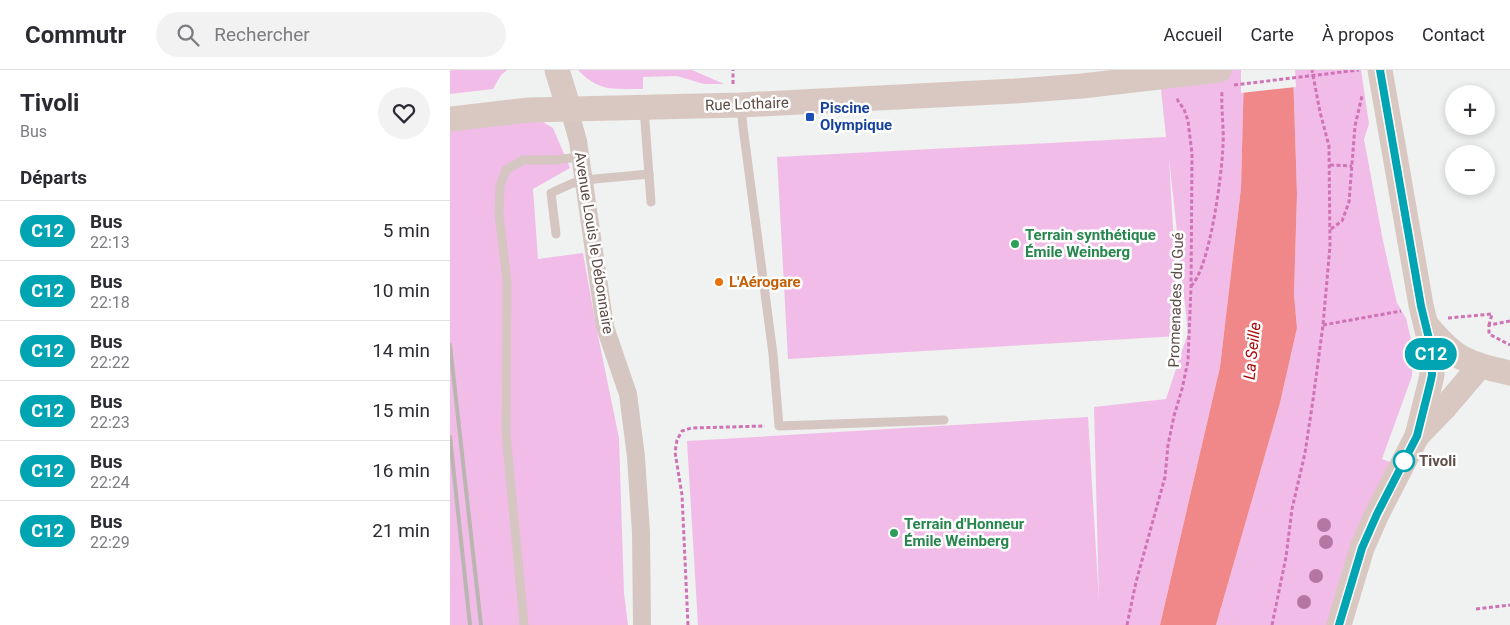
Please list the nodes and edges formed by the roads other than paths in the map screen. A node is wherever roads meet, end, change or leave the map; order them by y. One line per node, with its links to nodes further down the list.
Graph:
1 (557, 70): 6 (street, Avenue Louis le Débonnaire)
2 (1373, 71): 13 (street)
3 (1219, 81): 4 (street, Rue Lothaire)
4 (741, 105): 5 (street, Rue Lothaire); 16 (lane)
5 (644, 108): 6 (street, Rue Lothaire); 9 (lane)
6 (569, 110): 7 (street, Rue Lothaire); 8 (street, Avenue Louis le Débonnaire)
7 (450, 119)
8 (580, 157): 10 (street, Avenue Louis le Débonnaire); 18 (lane)
9 (649, 174): 10 (lane); 11 (lane)
10 (584, 181): 12 (lane); 19 (street, Avenue Louis le Débonnaire)
11 (651, 202)
12 (556, 234)
13 (1426, 324): 14 (street); 17 (street)
14 (1480, 366): 15 (street); 17 (street)
15 (1510, 373)
16 (944, 420)
17 (1417, 436): 20 (street)
18 (524, 625)
19 (642, 625)
20 (1339, 625)

